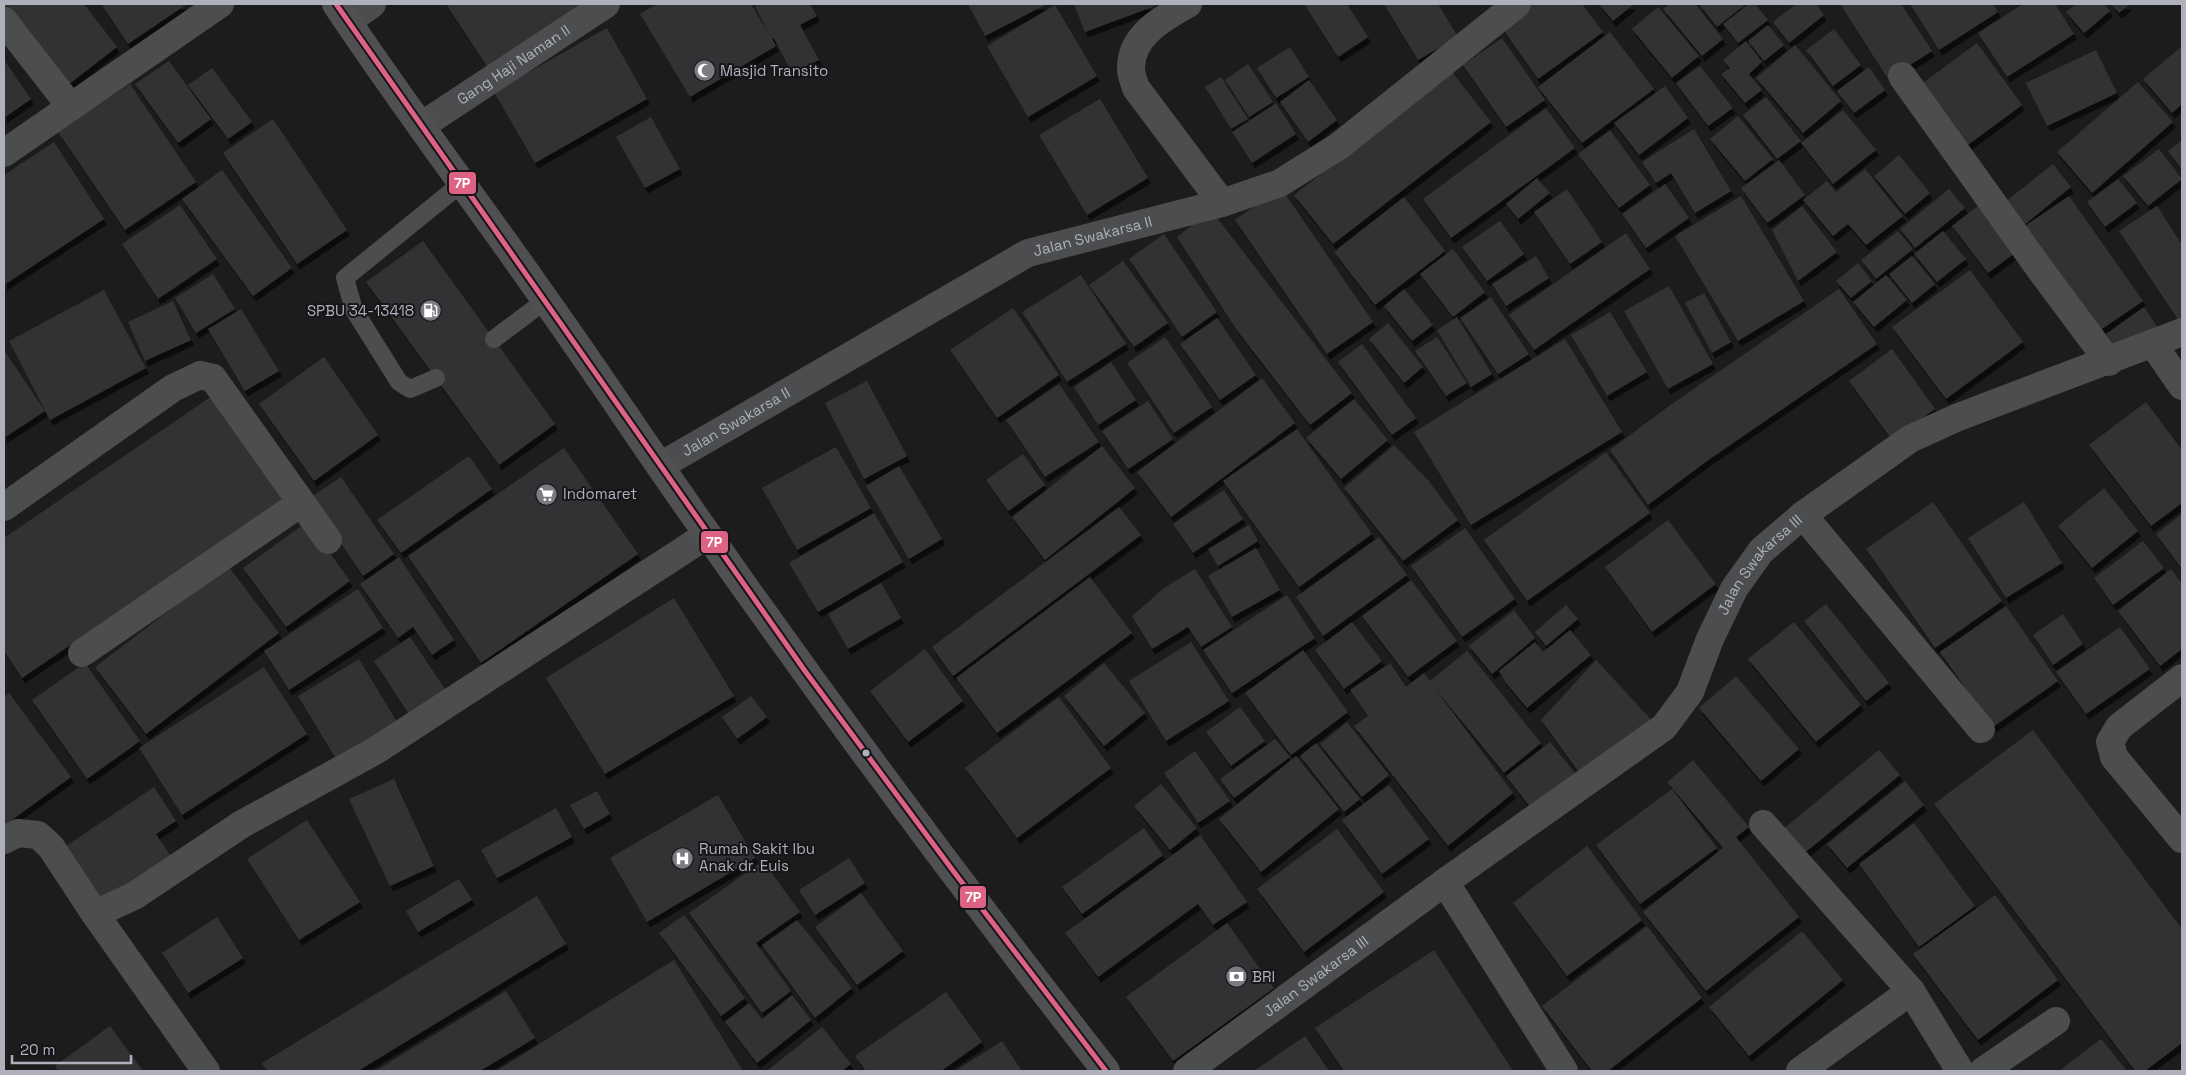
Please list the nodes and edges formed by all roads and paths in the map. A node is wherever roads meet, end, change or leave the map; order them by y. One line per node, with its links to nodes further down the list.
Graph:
1 (220, 4): 9 (street)
2 (372, 4): 6 (street)
3 (606, 4): 10 (street, Gang Haji Naman II)
4 (1188, 4): 13 (street)
5 (1517, 4): 13 (street, Jalan Swakarsa II)
6 (342, 12): 10 (street)
7 (4, 21): 9 (street)
8 (1902, 76): 18 (street)
9 (71, 107): 11 (street)
10 (421, 126): 12 (street)
11 (4, 153)
12 (462, 183): 14 (street); 19 (lane)
13 (1222, 203): 21 (street, Jalan Swakarsa II)
14 (546, 300): 16 (lane); 21 (street)
15 (2182, 332): 17 (street, Jalan Swakarsa III)
16 (494, 339)
17 (2153, 344): 18 (street, Jalan Swakarsa III); 20 (street)
18 (2110, 362): 24 (street, Jalan Swakarsa III)
19 (436, 378)
20 (2182, 386)
21 (660, 466): 25 (street)
22 (301, 503): 23 (street); 26 (street); 27 (street)
23 (4, 507)
24 (1803, 515): 29 (street); 33 (street, Jalan Swakarsa III)
25 (707, 535): 34 (street); 38 (street)
26 (328, 540)
27 (82, 653)
28 (2182, 678): 31 (street)
29 (1981, 728)
30 (1763, 824): 35 (street)
31 (2182, 839)
32 (4, 840): 34 (street)
33 (1445, 882): 39 (street, Jalan Swakarsa III); 40 (street)
34 (95, 914): 37 (street)
35 (1910, 991): 41 (street); 42 (street)
36 (2056, 1021): 43 (street)
37 (206, 1071)
38 (1106, 1071)
39 (1187, 1071)
40 (1564, 1071)
41 (1800, 1071)
42 (1960, 1071)
43 (1984, 1071)

